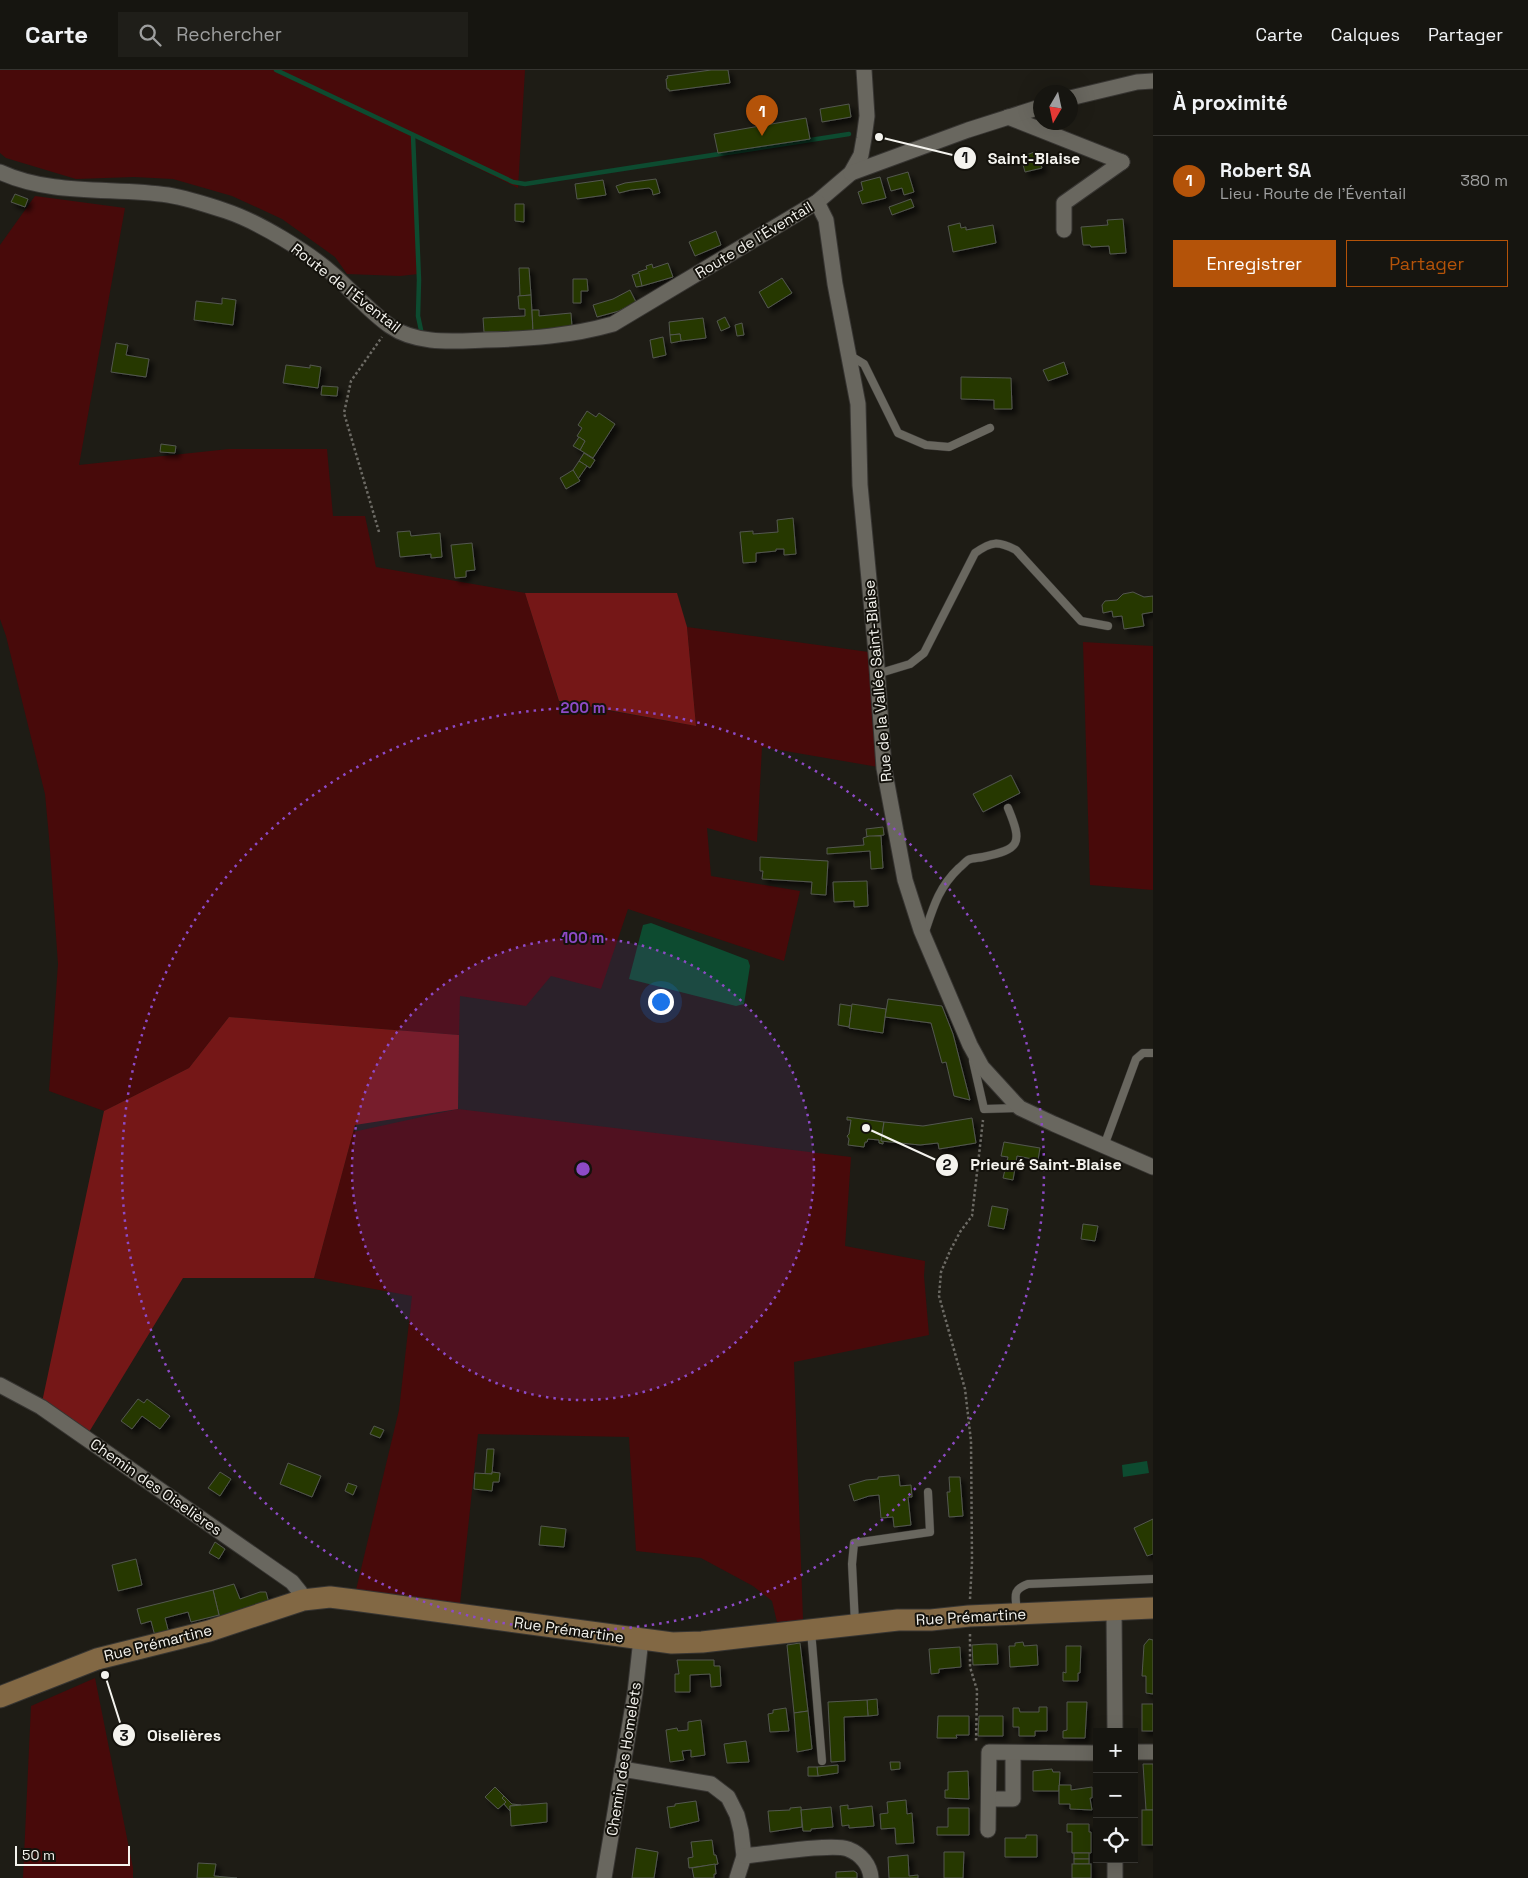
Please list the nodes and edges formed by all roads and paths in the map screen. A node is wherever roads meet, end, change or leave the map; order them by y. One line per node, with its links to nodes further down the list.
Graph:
1 (864, 70): 7 (street, Route de l'Éventail)
2 (1153, 81): 3 (street)
3 (1078, 96)
4 (1033, 109): 5 (street)
5 (1008, 117): 7 (street); 9 (street)
6 (0, 172): 10 (street, Route de l'Éventail)
7 (852, 173): 8 (street, Route de l'Éventail)
8 (817, 202): 10 (street, Route de l'Éventail); 11 (street, Rue de la Vallée Saint-Blaise)
9 (1064, 230)
10 (390, 326): 13 (path)
11 (849, 355): 12 (lane); 15 (street, Rue de la Vallée Saint-Blaise)
12 (990, 428)
13 (379, 532)
14 (1108, 626): 15 (lane)
15 (877, 674): 17 (street, Rue de la Vallée Saint-Blaise)
16 (1008, 808): 17 (lane)
17 (924, 937): 18 (street, Rue de la Vallée Saint-Blaise)
18 (970, 1045): 20 (lane); 21 (street, Rue de la Vallée Saint-Blaise)
19 (1153, 1053): 22 (lane)
20 (984, 1108): 21 (lane); 31 (path)
21 (1020, 1108): 22 (street, Rue de la Vallée Saint-Blaise)
22 (1104, 1146): 23 (street, Rue de la Vallée Saint-Blaise)
23 (1153, 1167)
24 (0, 1385): 27 (street, Chemin des Oiselières)
25 (928, 1492): 32 (lane)
26 (1153, 1579): 30 (lane)
27 (303, 1600): 34 (street, Rue Prémartine); 35 (street, Rue Prémartine)
28 (1153, 1608): 29 (street, Rue Prémartine)
29 (1114, 1610): 30 (street, Rue Prémartine); 36 (street)
30 (1018, 1614): 31 (street, Rue Prémartine)
31 (969, 1616): 32 (street, Rue Prémartine); 37 (path)
32 (855, 1625): 33 (street, Rue Prémartine)
33 (811, 1630): 34 (street, Rue Prémartine); 42 (lane)
34 (641, 1639): 43 (street, Chemin des Homelets)
35 (0, 1697)
36 (1115, 1728)
37 (989, 1752): 40 (street); 44 (street)
38 (1138, 1752): 39 (street)
39 (1153, 1752)
40 (1013, 1753): 41 (street); 44 (street)
41 (1093, 1753)
42 (822, 1761)
43 (622, 1769): 46 (street); 48 (street, Chemin des Homelets)
44 (989, 1799): 45 (street)
45 (988, 1830)
46 (744, 1856): 49 (street); 50 (street)
47 (1115, 1863): 51 (street)
48 (604, 1878)
49 (737, 1878)
50 (871, 1878)
51 (1115, 1878)

